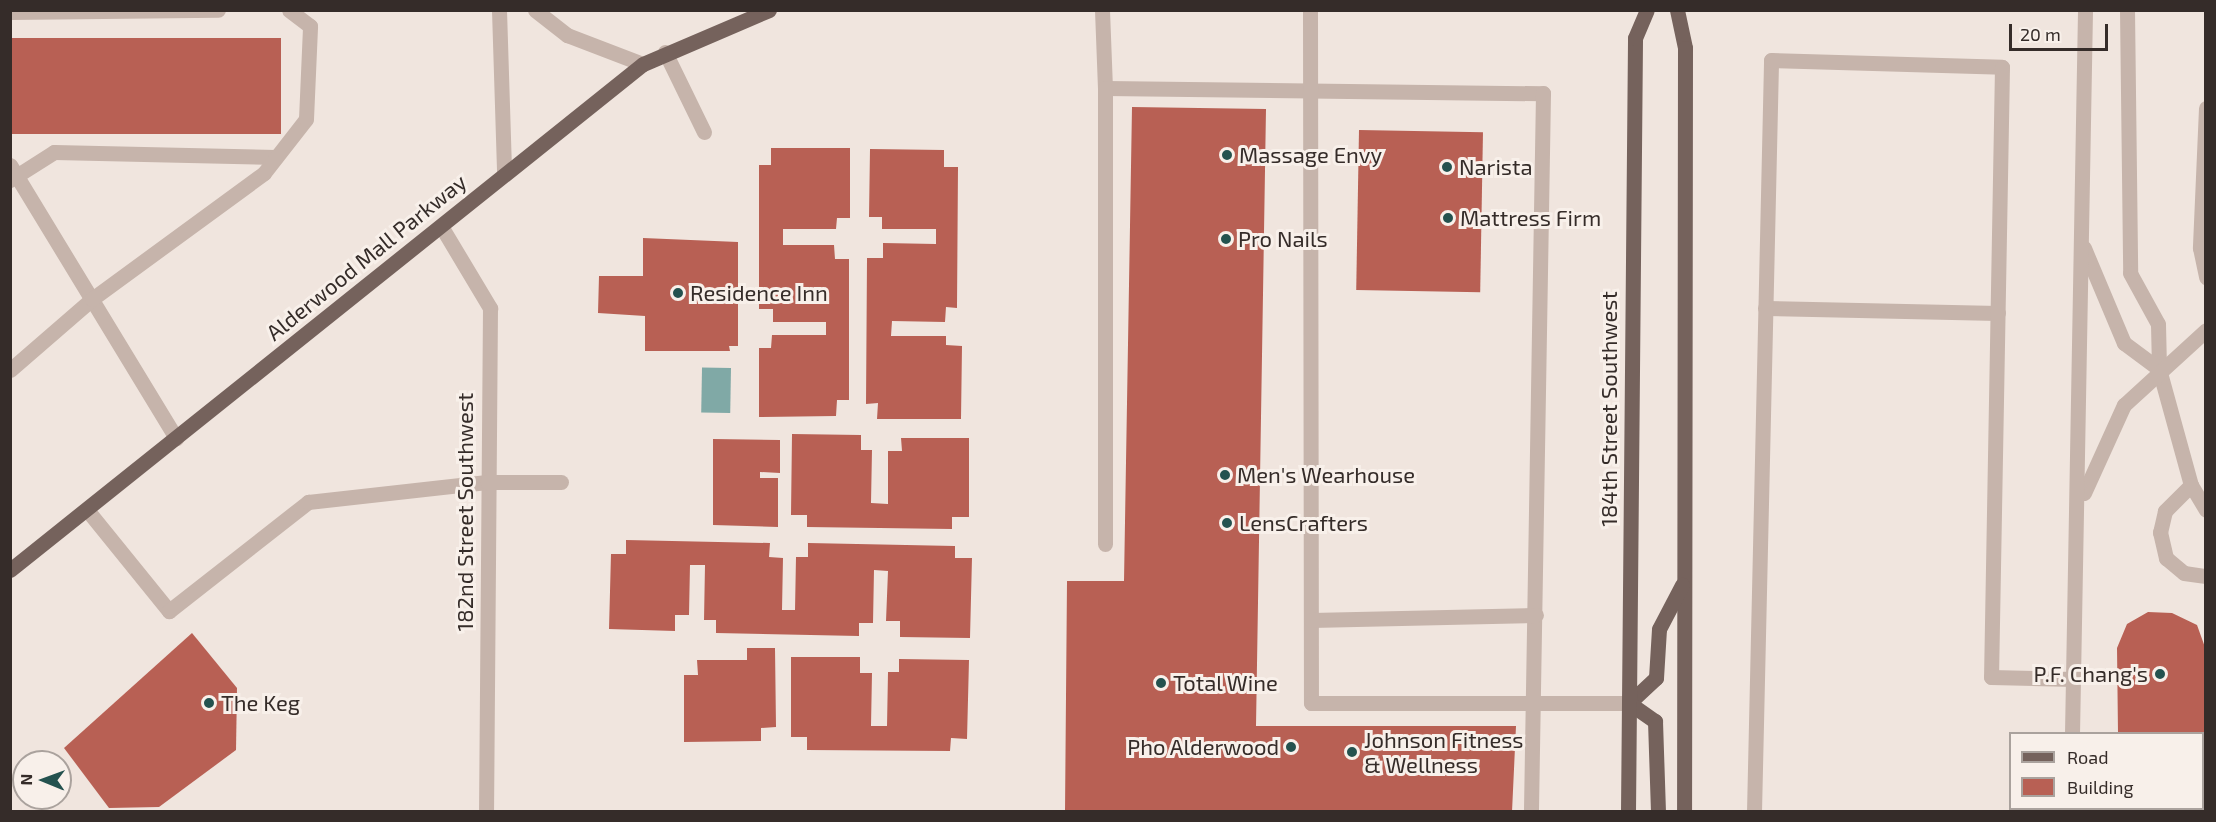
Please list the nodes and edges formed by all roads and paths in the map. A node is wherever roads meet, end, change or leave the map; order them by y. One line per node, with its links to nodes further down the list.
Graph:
1 (218, 10): 12 (street)
2 (289, 10): 19 (street)
3 (499, 10): 20 (street)
4 (535, 10): 14 (street)
5 (769, 10): 13 (main road, Alderwood Mall Parkway)
6 (1102, 10): 15 (street)
7 (1310, 10): 16 (street)
8 (1647, 10): 45 (main road, 184th Street Southwest)
9 (1677, 10): 41 (main road)
10 (2085, 10): 23 (street)
11 (2127, 10): 29 (street)
12 (10, 12)
13 (665, 52): 14 (main road, Alderwood Mall Parkway); 18 (street)
14 (643, 64): 20 (main road, Alderwood Mall Parkway)
15 (1105, 88): 16 (street); 38 (street)
16 (1312, 88): 42 (street); 43 (street)
17 (2205, 108): 24 (street)
18 (704, 132)
19 (276, 157): 21 (street); 25 (street)
20 (504, 172): 22 (main road, Alderwood Mall Parkway)
21 (12, 173): 25 (street)
22 (441, 226): 31 (main road, Alderwood Mall Parkway); 32 (street, 182nd Street Southwest)
23 (2081, 242): 29 (street); 35 (street)
24 (2205, 277)
25 (92, 299): 30 (street); 31 (street)
26 (1765, 308): 27 (street); 27 (street); 53 (street)
27 (1998, 313): 44 (street)
28 (2205, 330): 29 (street)
29 (2159, 369): 34 (street); 35 (street)
30 (10, 370)
31 (176, 438): 37 (main road, Alderwood Mall Parkway)
32 (487, 482): 33 (street); 37 (street); 48 (street, 182nd Street Southwest)
33 (561, 482)
34 (2191, 485): 36 (street); 40 (street)
35 (2080, 502): 44 (street)
36 (2205, 510)
37 (88, 511): 39 (main road, Alderwood Mall Parkway)
38 (1106, 544)
39 (10, 570)
40 (2205, 576)
41 (1683, 584): 45 (main road); 52 (main road)
42 (1536, 615): 43 (street); 46 (street)
43 (1311, 620): 46 (street)
44 (2074, 679): 47 (street)
45 (1629, 703): 46 (street); 50 (main road, 184th Street Southwest); 51 (main road)
46 (1535, 705): 49 (street)
47 (2073, 732)
48 (486, 812)
49 (1531, 812)
50 (1628, 812)
51 (1658, 812)
52 (1684, 812)
53 (1754, 812)

